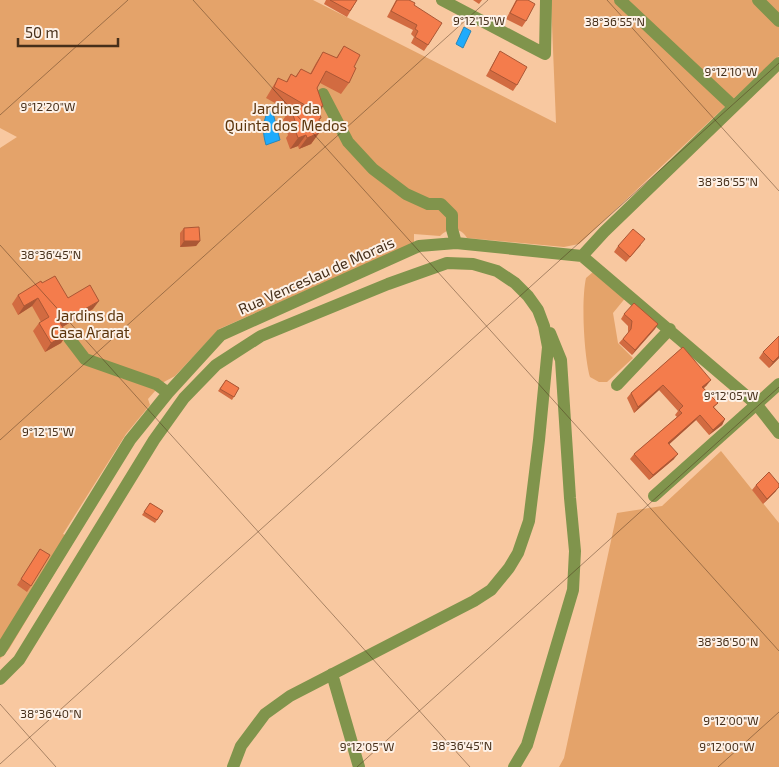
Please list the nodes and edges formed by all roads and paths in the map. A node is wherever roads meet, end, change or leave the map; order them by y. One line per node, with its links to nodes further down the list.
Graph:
1 (442, 0): 2 (street)
2 (546, 0)
3 (620, 0): 8 (street)
4 (758, 0): 5 (street)
5 (779, 21)
6 (779, 63): 8 (street)
7 (323, 94): 9 (street)
8 (733, 106): 10 (street)
9 (456, 243): 10 (street, Rua Venceslau de Morais); 16 (street, Rua Venceslau de Morais)
10 (582, 256): 12 (street)
11 (543, 324): 21 (street); 22 (street); 25 (street)
12 (670, 330): 15 (street); 17 (street)
13 (70, 338): 16 (street)
14 (779, 384): 17 (street)
15 (617, 385)
16 (168, 393): 20 (street, Rua Venceslau de Morais)
17 (757, 405): 18 (street); 19 (street)
18 (779, 433)
19 (654, 496)
20 (0, 651)
21 (332, 674): 23 (street); 24 (street)
22 (0, 679)
23 (233, 767)
24 (360, 767)
25 (514, 767)

